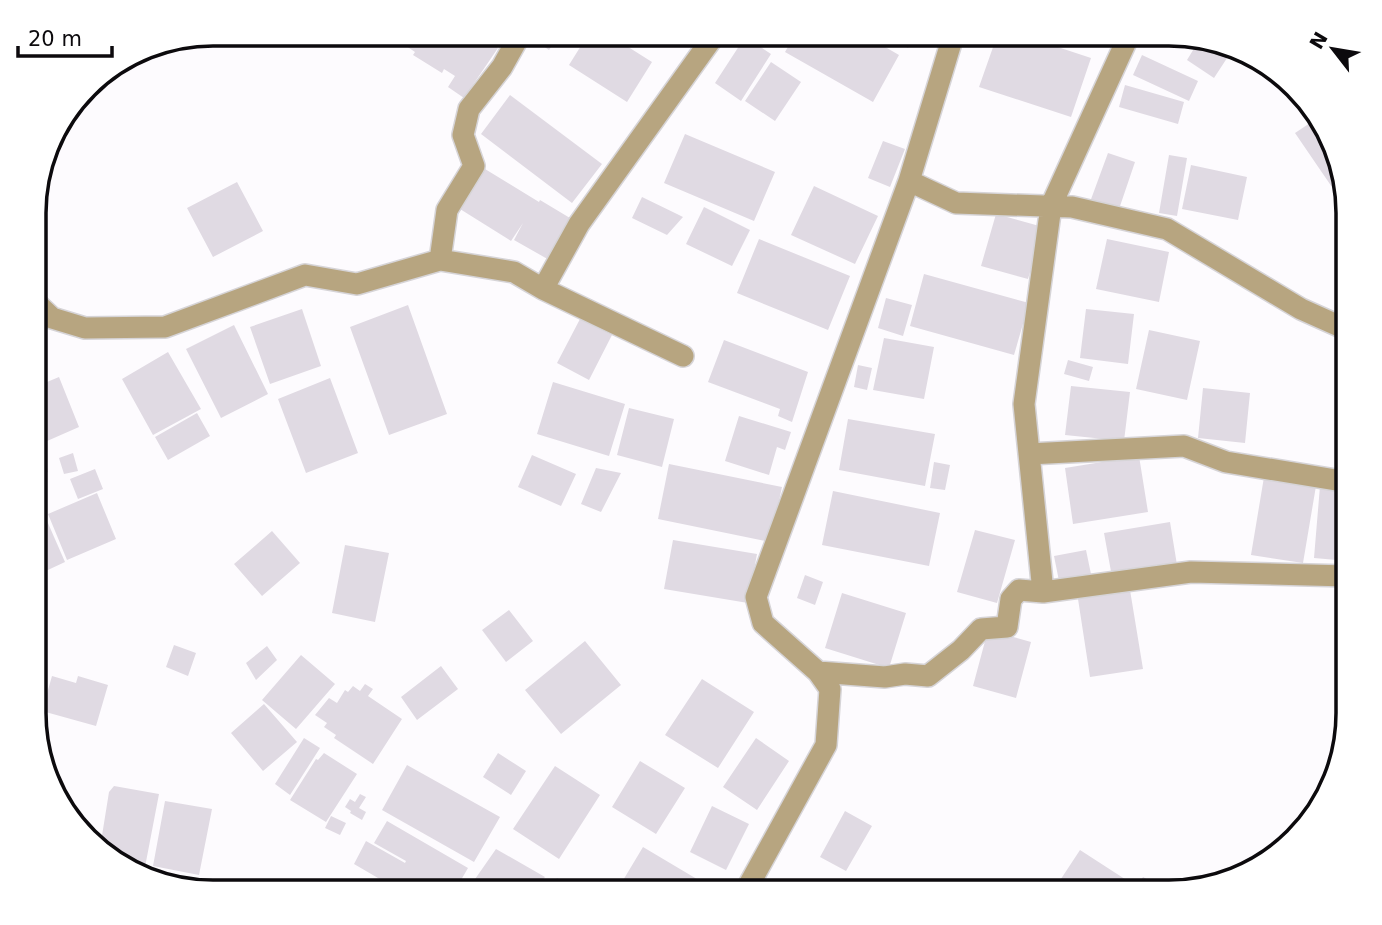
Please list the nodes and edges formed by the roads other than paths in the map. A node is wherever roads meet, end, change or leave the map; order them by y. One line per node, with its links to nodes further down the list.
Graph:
1 (514, 46): 7 (street)
2 (707, 46): 8 (street)
3 (950, 46): 5 (street)
4 (1124, 46): 6 (street)
5 (909, 181): 6 (street); 16 (street)
6 (1051, 206): 10 (street); 12 (street)
7 (440, 260): 8 (street); 9 (street)
8 (543, 289): 11 (street)
9 (46, 322)
10 (1336, 325)
11 (683, 356)
12 (1028, 454): 13 (street); 15 (street)
13 (1336, 480)
14 (1336, 576): 15 (street)
15 (1043, 592): 16 (street)
16 (818, 672): 17 (street)
17 (752, 879)

